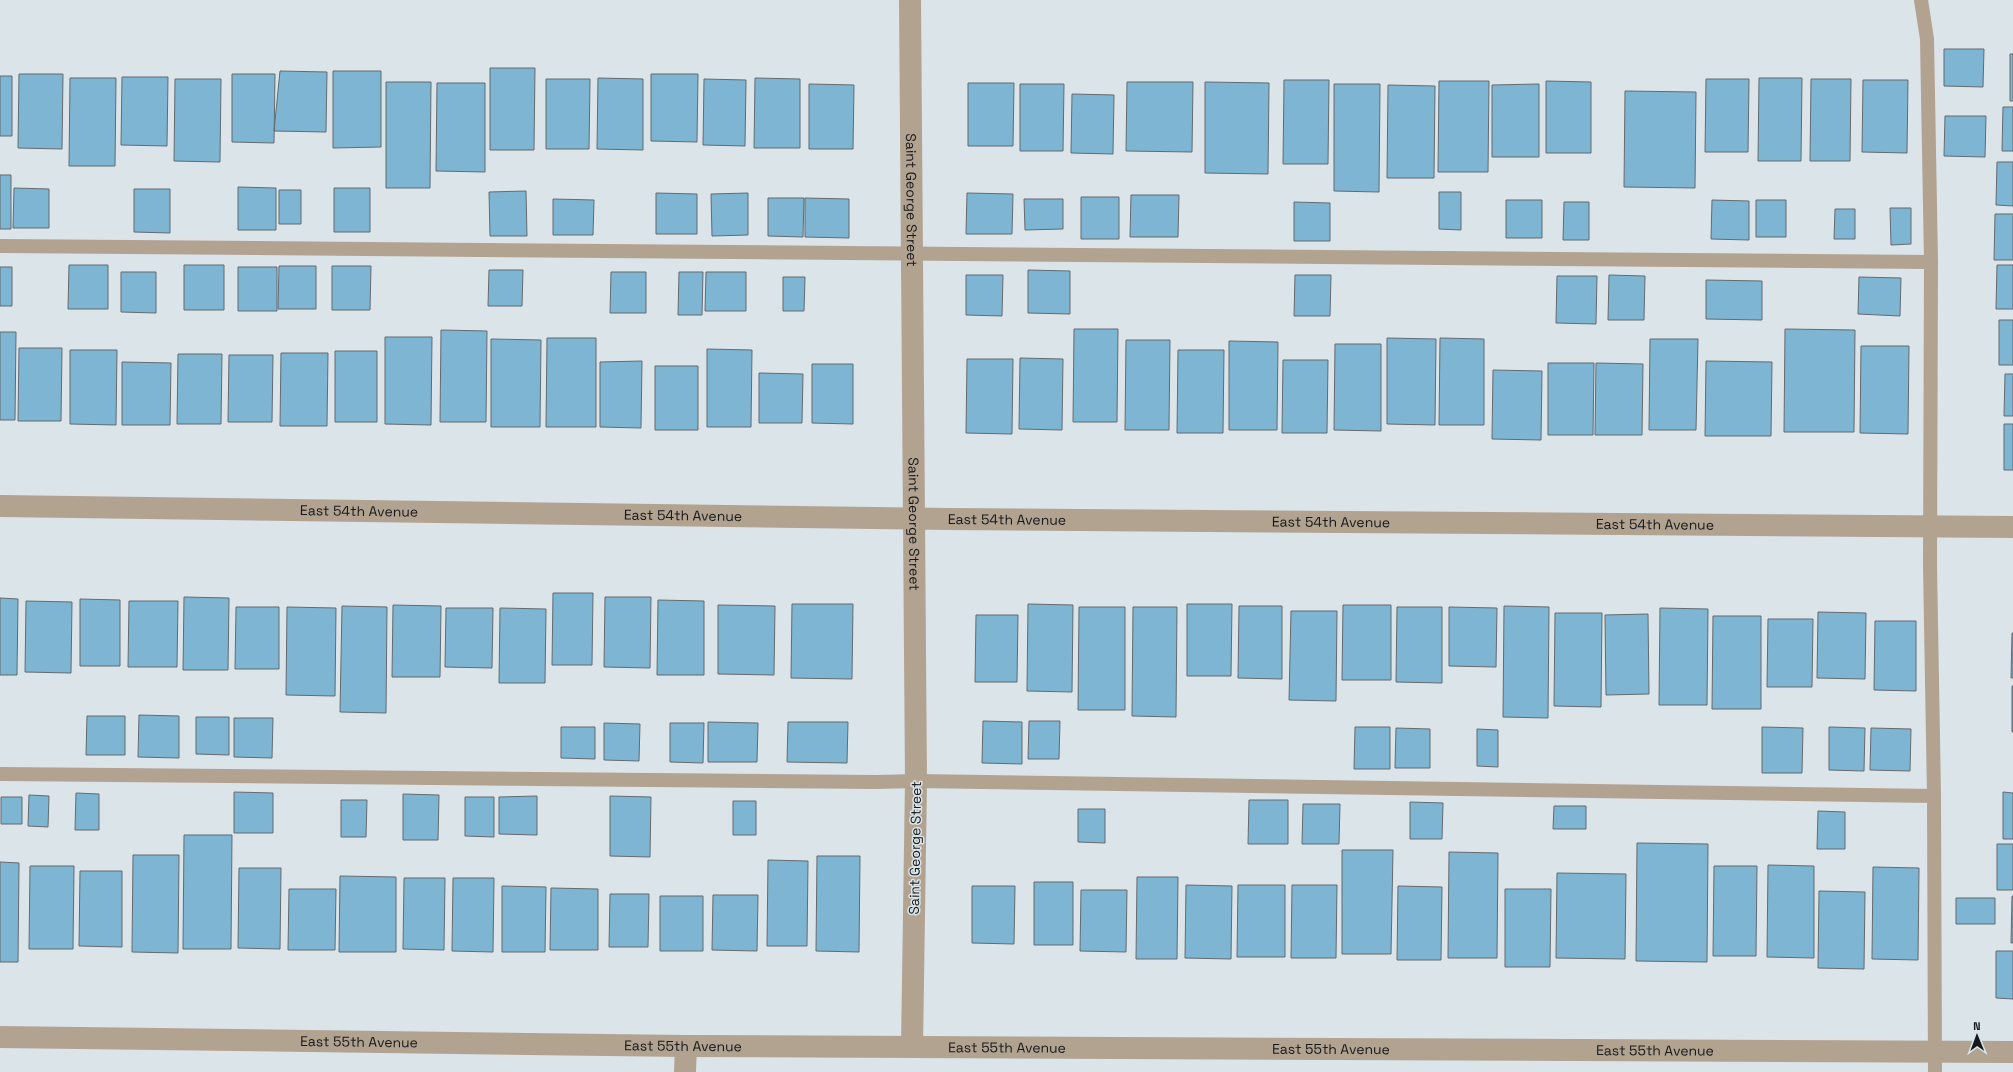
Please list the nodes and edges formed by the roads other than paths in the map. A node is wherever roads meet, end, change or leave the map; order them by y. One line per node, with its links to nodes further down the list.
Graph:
1 (910, 0): 4 (street, Saint George Street)
2 (1921, 0): 5 (lane)
3 (0, 246): 4 (lane)
4 (912, 254): 5 (lane); 7 (street, Saint George Street)
5 (1931, 262): 8 (lane)
6 (0, 506): 7 (street, East 54th Avenue)
7 (914, 518): 8 (street, East 54th Avenue); 11 (street, Saint George Street)
8 (1930, 526): 9 (street, East 54th Avenue); 12 (lane)
9 (2013, 526)
10 (0, 774): 11 (lane)
11 (916, 781): 12 (lane); 15 (street, Saint George Street)
12 (1934, 796): 17 (lane)
13 (0, 1037): 14 (street, East 55th Avenue)
14 (686, 1046): 15 (street, East 55th Avenue); 18 (street)
15 (912, 1047): 17 (street, East 55th Avenue)
16 (2013, 1052): 17 (street, East 55th Avenue)
17 (1935, 1061)
18 (685, 1072)

